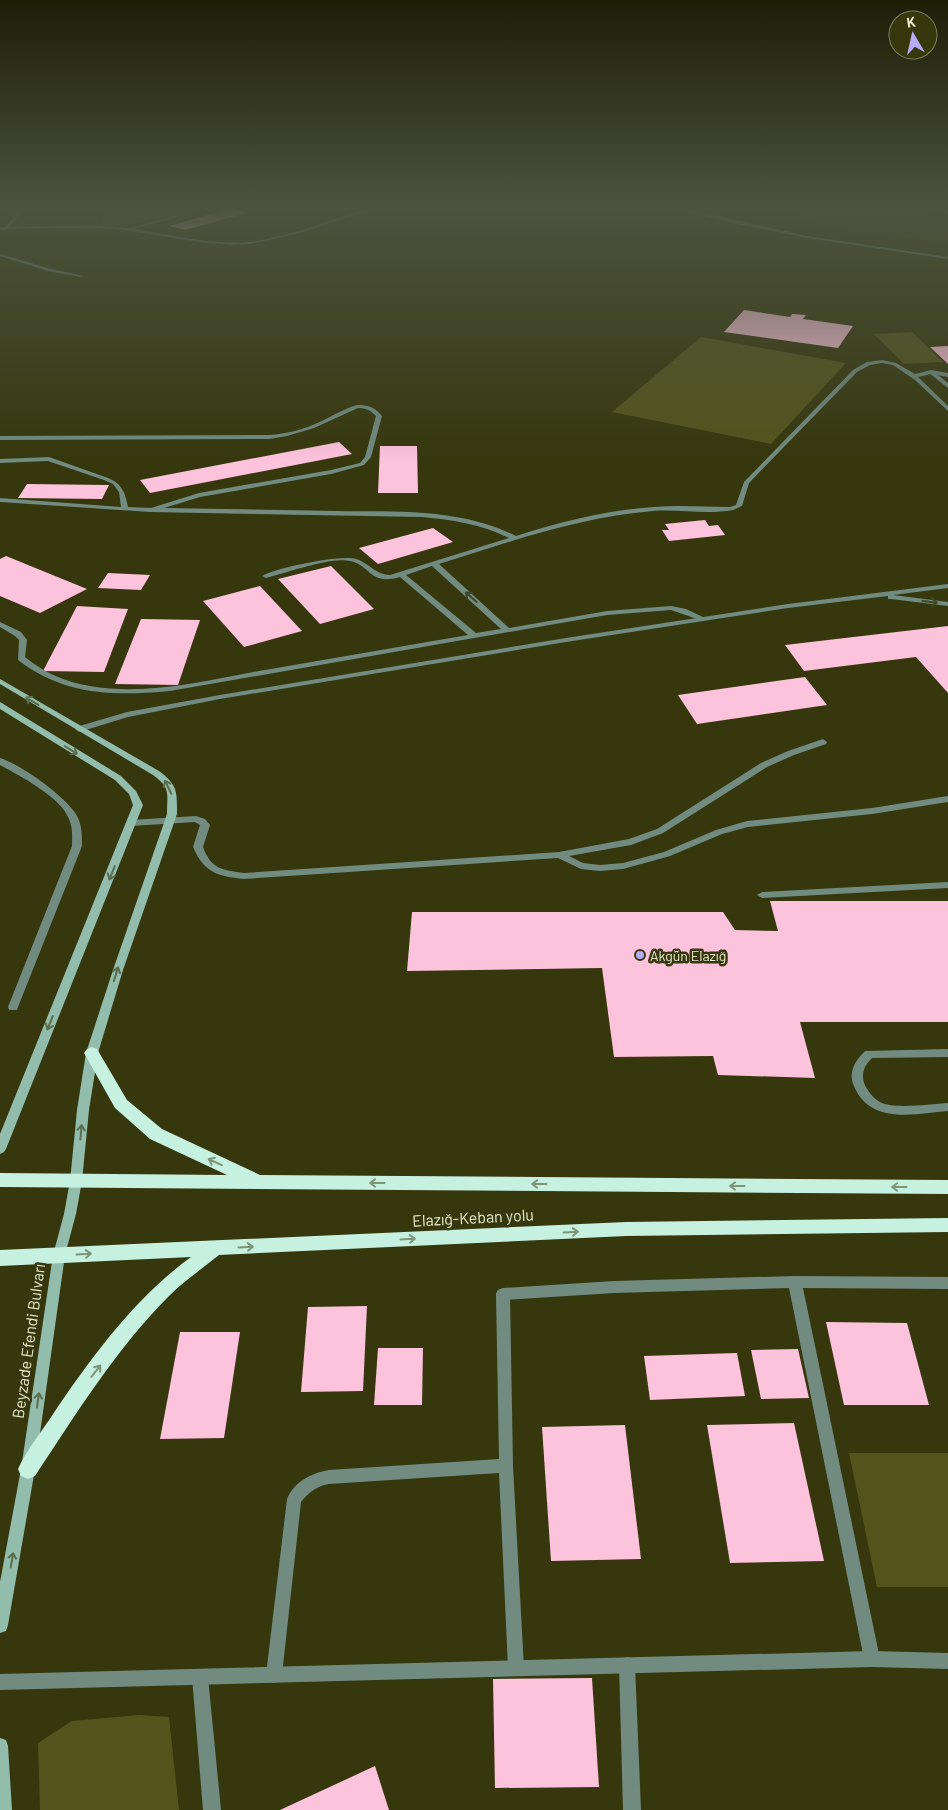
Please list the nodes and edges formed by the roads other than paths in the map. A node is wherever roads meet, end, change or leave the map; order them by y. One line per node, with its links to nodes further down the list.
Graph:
1 (931, 372): 2 (street); 3 (street); 4 (street)
2 (948, 375)
3 (913, 376): 5 (street); 11 (street)
4 (948, 386)
5 (948, 408)
6 (0, 438): 10 (street)
7 (0, 461): 9 (street)
8 (0, 500): 9 (street)
9 (125, 509): 10 (street)
10 (150, 510): 11 (street)
11 (515, 538): 12 (street)
12 (434, 564): 13 (street); 20 (street, one-way to 12)
13 (401, 574): 14 (street); 21 (street)
14 (266, 576)
15 (948, 586): 16 (street)
16 (878, 595): 17 (street, one-way to 17); 18 (street)
17 (948, 604)
18 (703, 619): 20 (street); 24 (street)
19 (0, 624): 21 (street)
20 (507, 630): 21 (street)
21 (474, 636)
22 (0, 682): 24 (main road, Beyzade Efendi Bulvarı, one-way to 22)
23 (0, 705): 29 (main road, one-way to 29)
24 (79, 729): 28 (main road, Beyzade Efendi Bulvarı, one-way to 24)
25 (823, 742): 30 (street)
26 (0, 761): 33 (street)
27 (948, 799): 30 (street)
28 (170, 820): 29 (street); 30 (street); 34 (main road, Beyzade Efendi Bulvarı, one-way to 28)
29 (131, 824): 37 (main road, one-way to 37)
30 (559, 855)
31 (948, 884): 32 (street)
32 (762, 894)
33 (12, 1007)
34 (92, 1053): 39 (main road, Beyzade Efendi Bulvarı, one-way to 34); 40 (highway, one-way to 34)
35 (948, 1053): 36 (street)
36 (948, 1107)
37 (0, 1149)
38 (0, 1180): 39 (highway, Elazığ-Keban yolu)
39 (76, 1181): 40 (highway, Elazığ-Keban yolu); 44 (main road, Beyzade Efendi Bulvarı)
40 (259, 1182): 41 (highway, Elazığ-Keban yolu, one-way to 40)
41 (948, 1187)
42 (948, 1225): 43 (highway, Elazığ-Keban yolu, one-way to 42)
43 (216, 1248): 44 (highway, Elazığ-Keban yolu, one-way to 43); 49 (highway, one-way to 43)
44 (59, 1255): 45 (highway, Elazığ-Keban yolu); 49 (main road, Beyzade Efendi Bulvarı, one-way to 44)
45 (0, 1258)
46 (795, 1282): 47 (street); 48 (street); 51 (street)
47 (948, 1283)
48 (506, 1466): 54 (street); 55 (street)
49 (28, 1469): 50 (main road, Beyzade Efendi Bulvarı, one-way to 49)
50 (0, 1625)
51 (872, 1659): 52 (street); 53 (street)
52 (948, 1661)
53 (627, 1665): 54 (street); 61 (street)
54 (516, 1668): 55 (street)
55 (274, 1675): 56 (street)
56 (200, 1677): 57 (street); 60 (street)
57 (0, 1682)
58 (0, 1746): 59 (main road)
59 (3, 1810)
60 (212, 1810)
61 (632, 1810)

